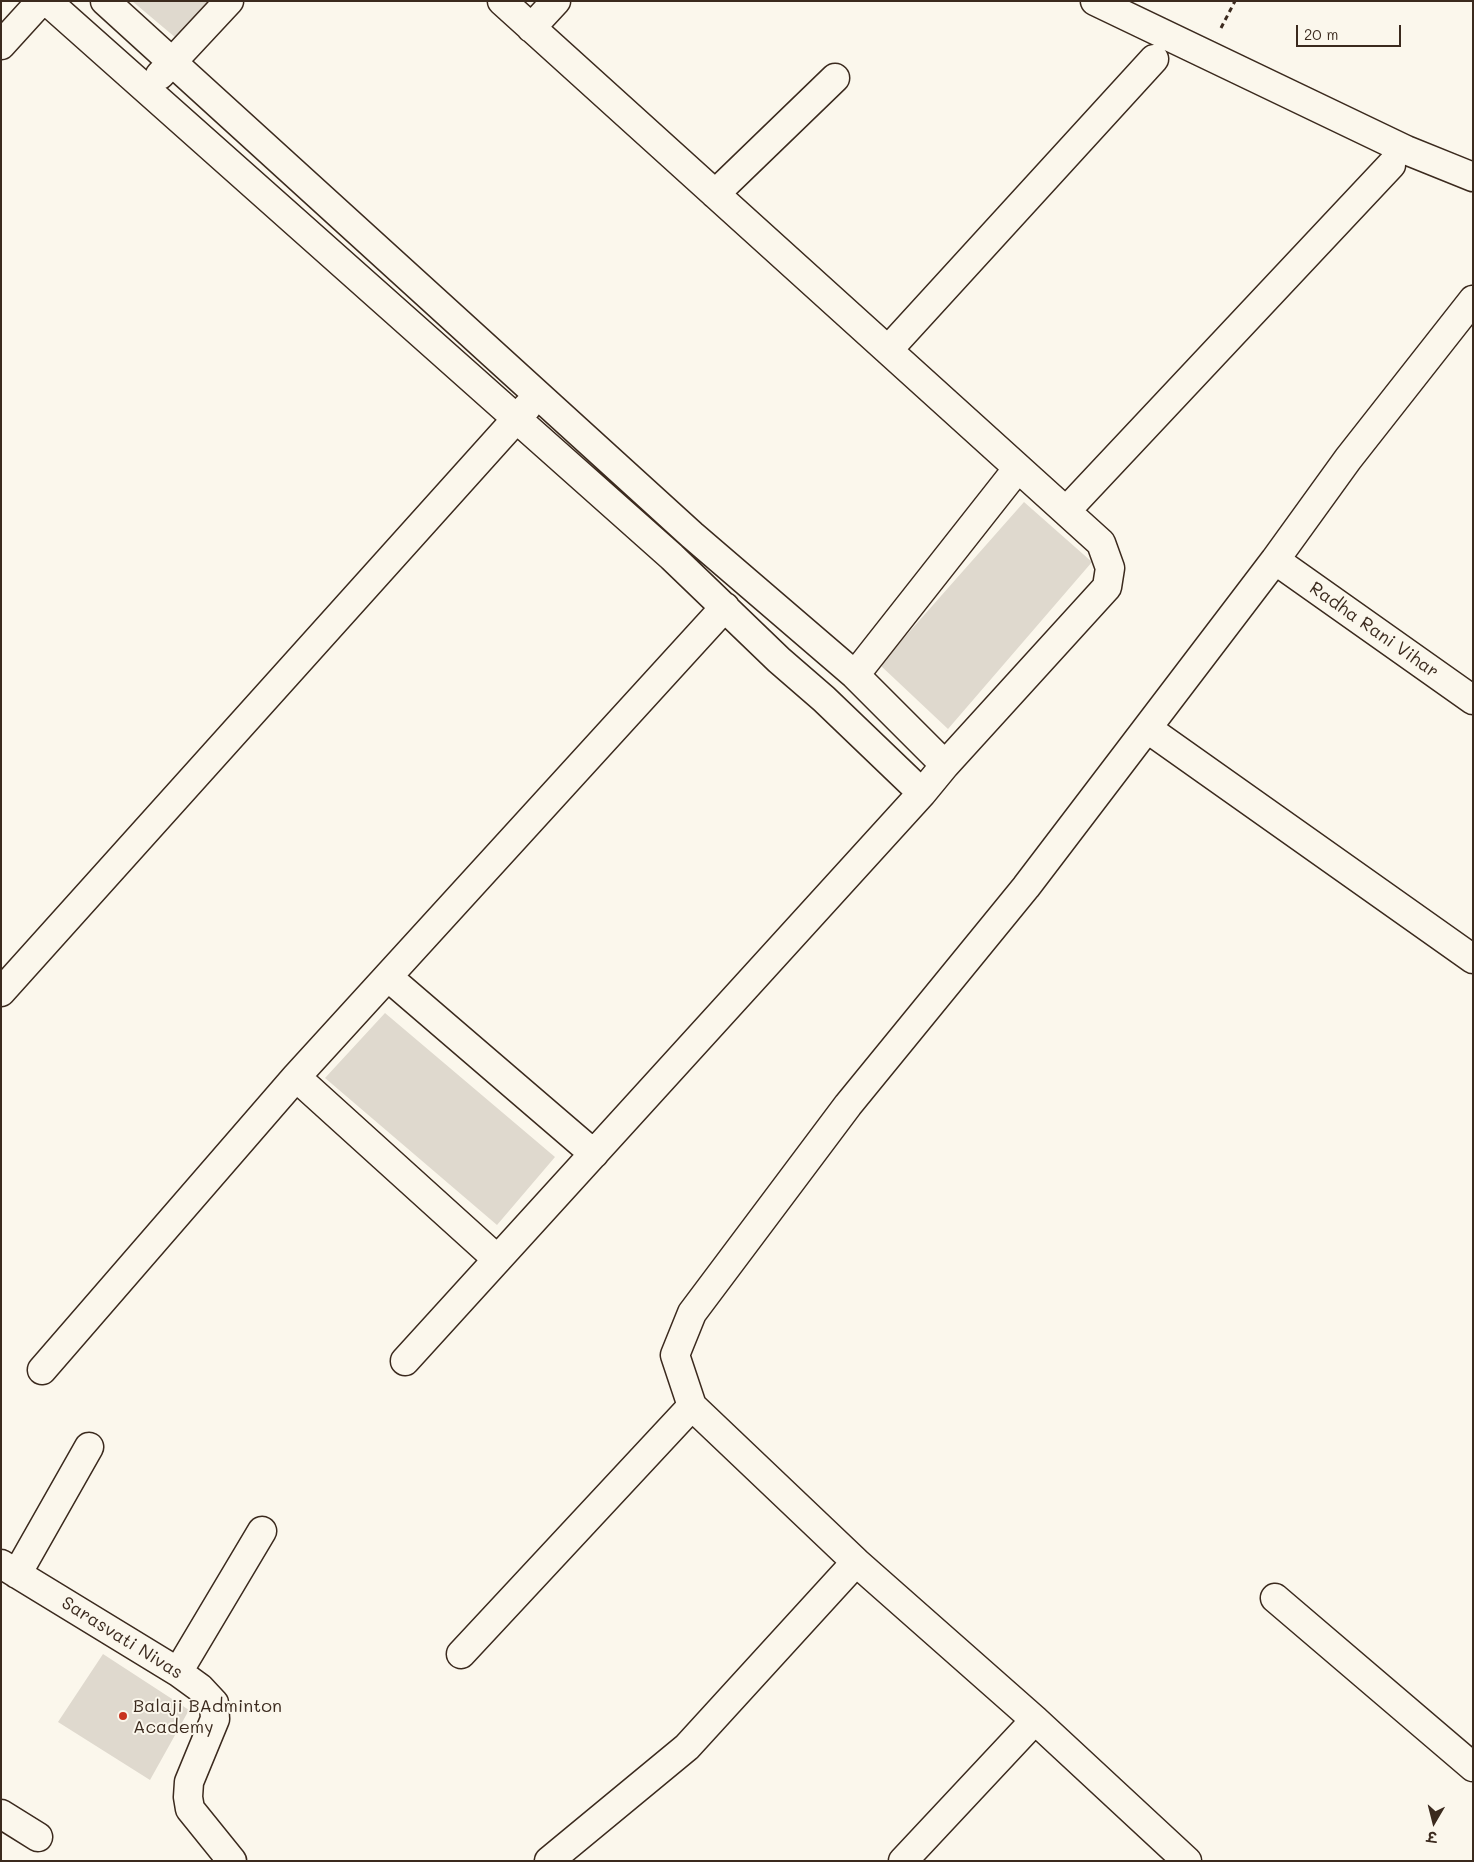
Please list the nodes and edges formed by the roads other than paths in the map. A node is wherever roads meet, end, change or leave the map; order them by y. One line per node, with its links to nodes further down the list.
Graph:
1 (40, 1): 9 (street)
2 (47, 1): 13 (street)
3 (105, 1): 11 (street)
4 (229, 1): 11 (street)
5 (502, 1): 8 (street)
6 (556, 1): 8 (street)
7 (1095, 1): 15 (street)
8 (531, 28): 16 (street)
9 (1, 44)
10 (1154, 59): 20 (street)
11 (173, 62): 13 (street); 17 (street)
12 (835, 78): 16 (street)
13 (147, 90): 18 (street)
14 (1391, 165): 24 (street)
15 (1473, 177)
16 (715, 194): 20 (street)
17 (356, 229): 18 (street); 21 (street)
18 (336, 259): 22 (street)
19 (1473, 300): 25 (street)
20 (888, 350): 23 (street)
21 (538, 394): 22 (street); 27 (street)
22 (516, 420): 26 (street); 36 (street)
23 (1018, 468): 24 (street); 29 (street)
24 (1066, 511): 32 (street)
25 (1274, 560): 30 (street, Radha Rani Vihar); 31 (street)
26 (725, 607): 28 (street); 35 (street)
27 (816, 641): 28 (street); 29 (street)
28 (789, 668): 33 (street)
29 (855, 676): 32 (street)
30 (1473, 700)
31 (1148, 729): 34 (street); 42 (street)
32 (945, 765): 33 (street)
33 (922, 793): 38 (street)
34 (1473, 959)
35 (388, 977): 37 (street); 38 (street)
36 (1, 992)
37 (296, 1077): 39 (street); 41 (street)
38 (594, 1154): 39 (street)
39 (497, 1259): 40 (street)
40 (405, 1360)
41 (42, 1370)
42 (692, 1406): 45 (street); 48 (street)
43 (89, 1447): 46 (street)
44 (262, 1531): 49 (street)
45 (856, 1562): 50 (street); 55 (street)
46 (9, 1569): 49 (street, Sarasvati Nivas)
47 (1275, 1598): 51 (street)
48 (461, 1654)
49 (178, 1672): 54 (street, Sarasvati Nivas)
50 (1035, 1720): 56 (street); 57 (street)
51 (1473, 1767)
52 (1, 1814): 53 (street)
53 (38, 1837)
54 (232, 1861)
55 (549, 1861)
56 (904, 1861)
57 (1187, 1861)

